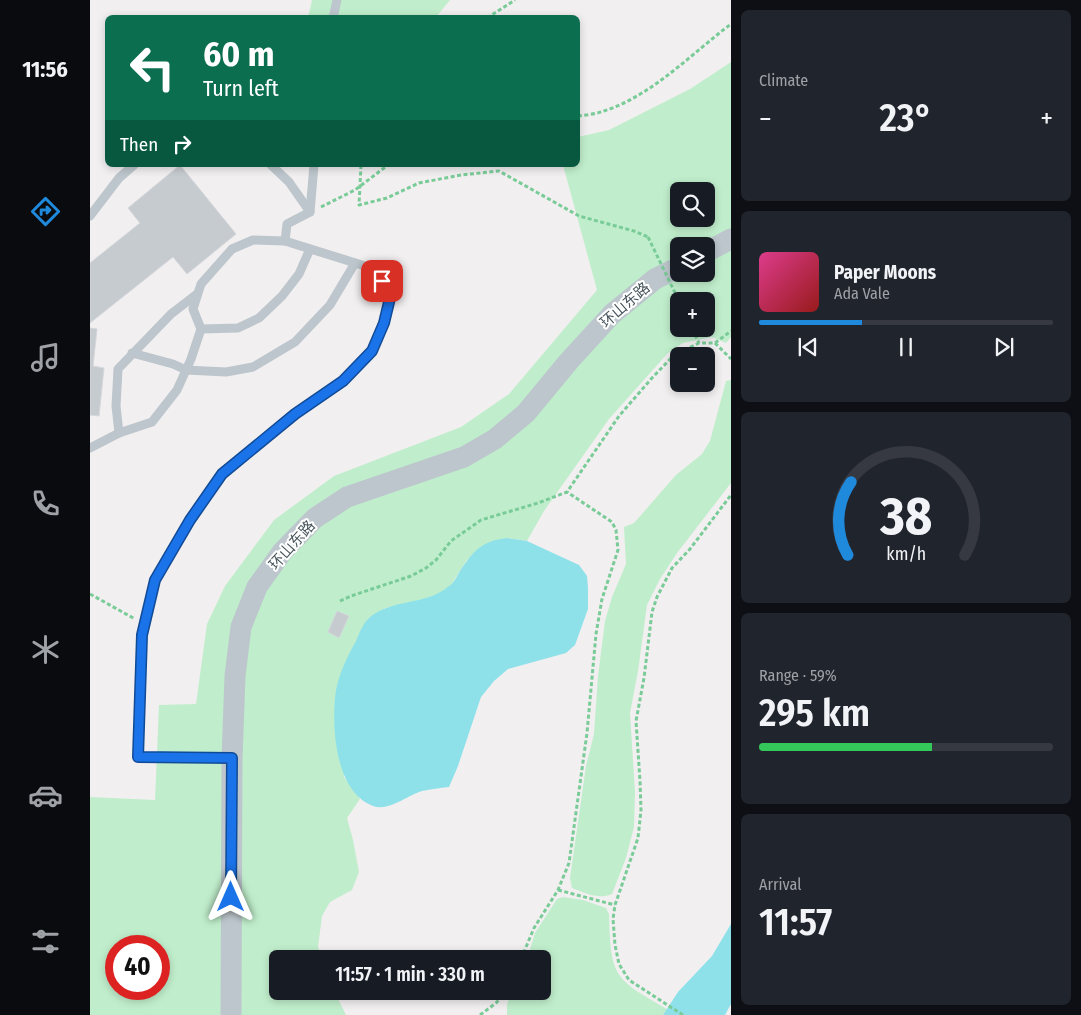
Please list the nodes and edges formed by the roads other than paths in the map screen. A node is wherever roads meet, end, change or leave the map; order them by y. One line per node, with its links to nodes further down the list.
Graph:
1 (337, 0): 2 (lane)
2 (334, 15)
3 (132, 167): 7 (lane)
4 (274, 167): 6 (lane)
5 (314, 167): 6 (lane)
6 (310, 212): 9 (lane)
7 (90, 216)
8 (731, 239): 10 (street)
9 (285, 241): 11 (lane); 14 (lane)
10 (715, 247)
11 (310, 249): 12 (lane); 15 (lane)
12 (355, 263): 17 (lane); 20 (lane)
13 (670, 272): 20 (street, 环山东路)
14 (197, 294): 15 (lane); 16 (lane)
15 (201, 329): 17 (lane)
16 (132, 353): 17 (lane); 18 (lane)
17 (186, 370): 18 (lane)
18 (120, 433): 19 (lane)
19 (90, 448)
20 (232, 758): 21 (street, 环山东路)
21 (230, 1015)

